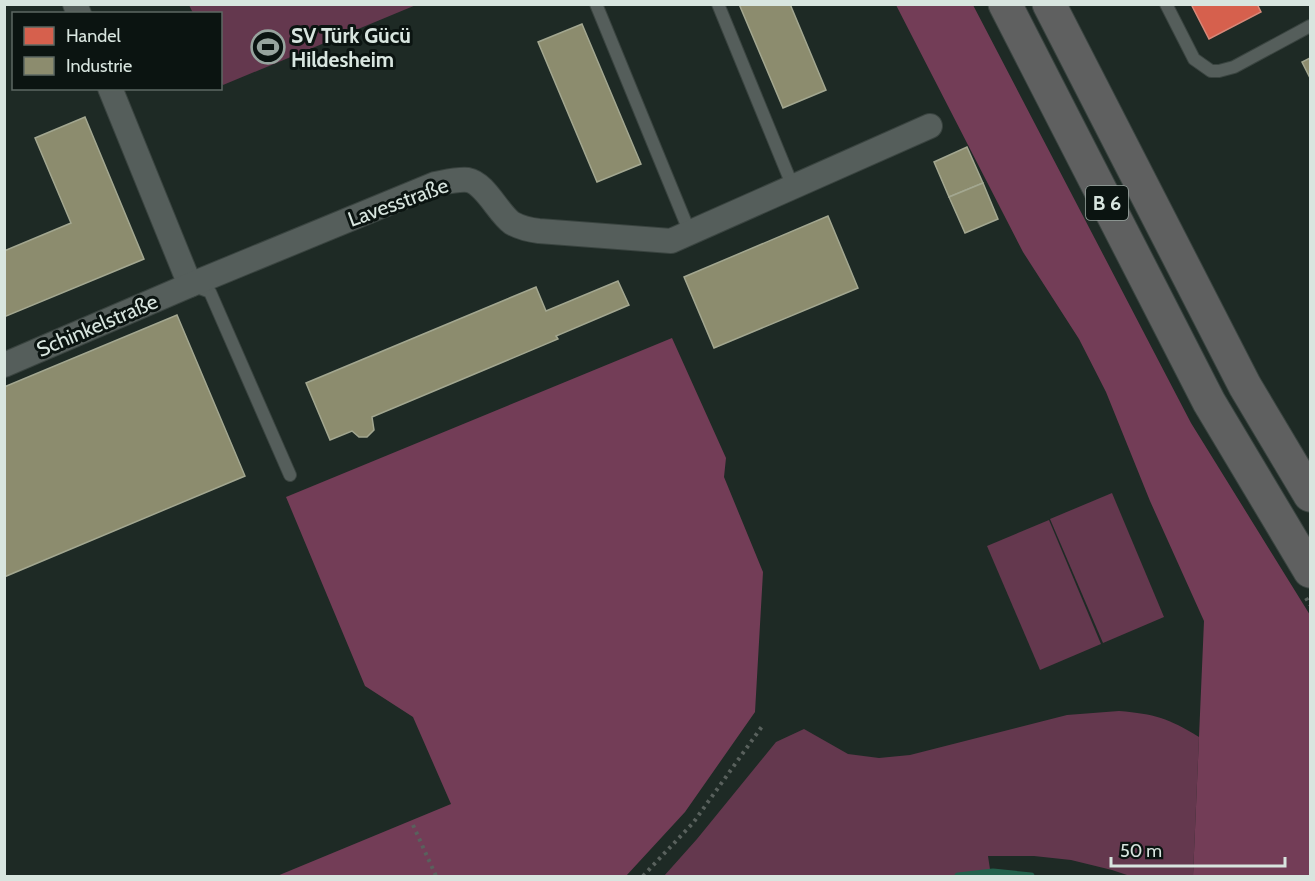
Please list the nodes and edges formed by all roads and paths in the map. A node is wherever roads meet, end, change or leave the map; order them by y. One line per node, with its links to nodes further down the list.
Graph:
1 (596, 4): 10 (lane)
2 (718, 4): 9 (lane)
3 (1005, 4): 15 (main road, B 6)
4 (1049, 4): 14 (main road, B 6)
5 (1166, 4): 6 (lane)
6 (1311, 26)
7 (111, 90): 11 (street)
8 (930, 126): 9 (street, Lavesstraße)
9 (793, 187): 10 (street, Lavesstraße)
10 (690, 233): 11 (street, Lavesstraße)
11 (190, 285): 12 (street, Schinkelstraße); 13 (lane)
12 (4, 365)
13 (290, 475)
14 (1311, 495)
15 (1311, 571)
16 (763, 725): 19 (path)
17 (413, 825): 18 (path)
18 (436, 876)
19 (643, 876)

